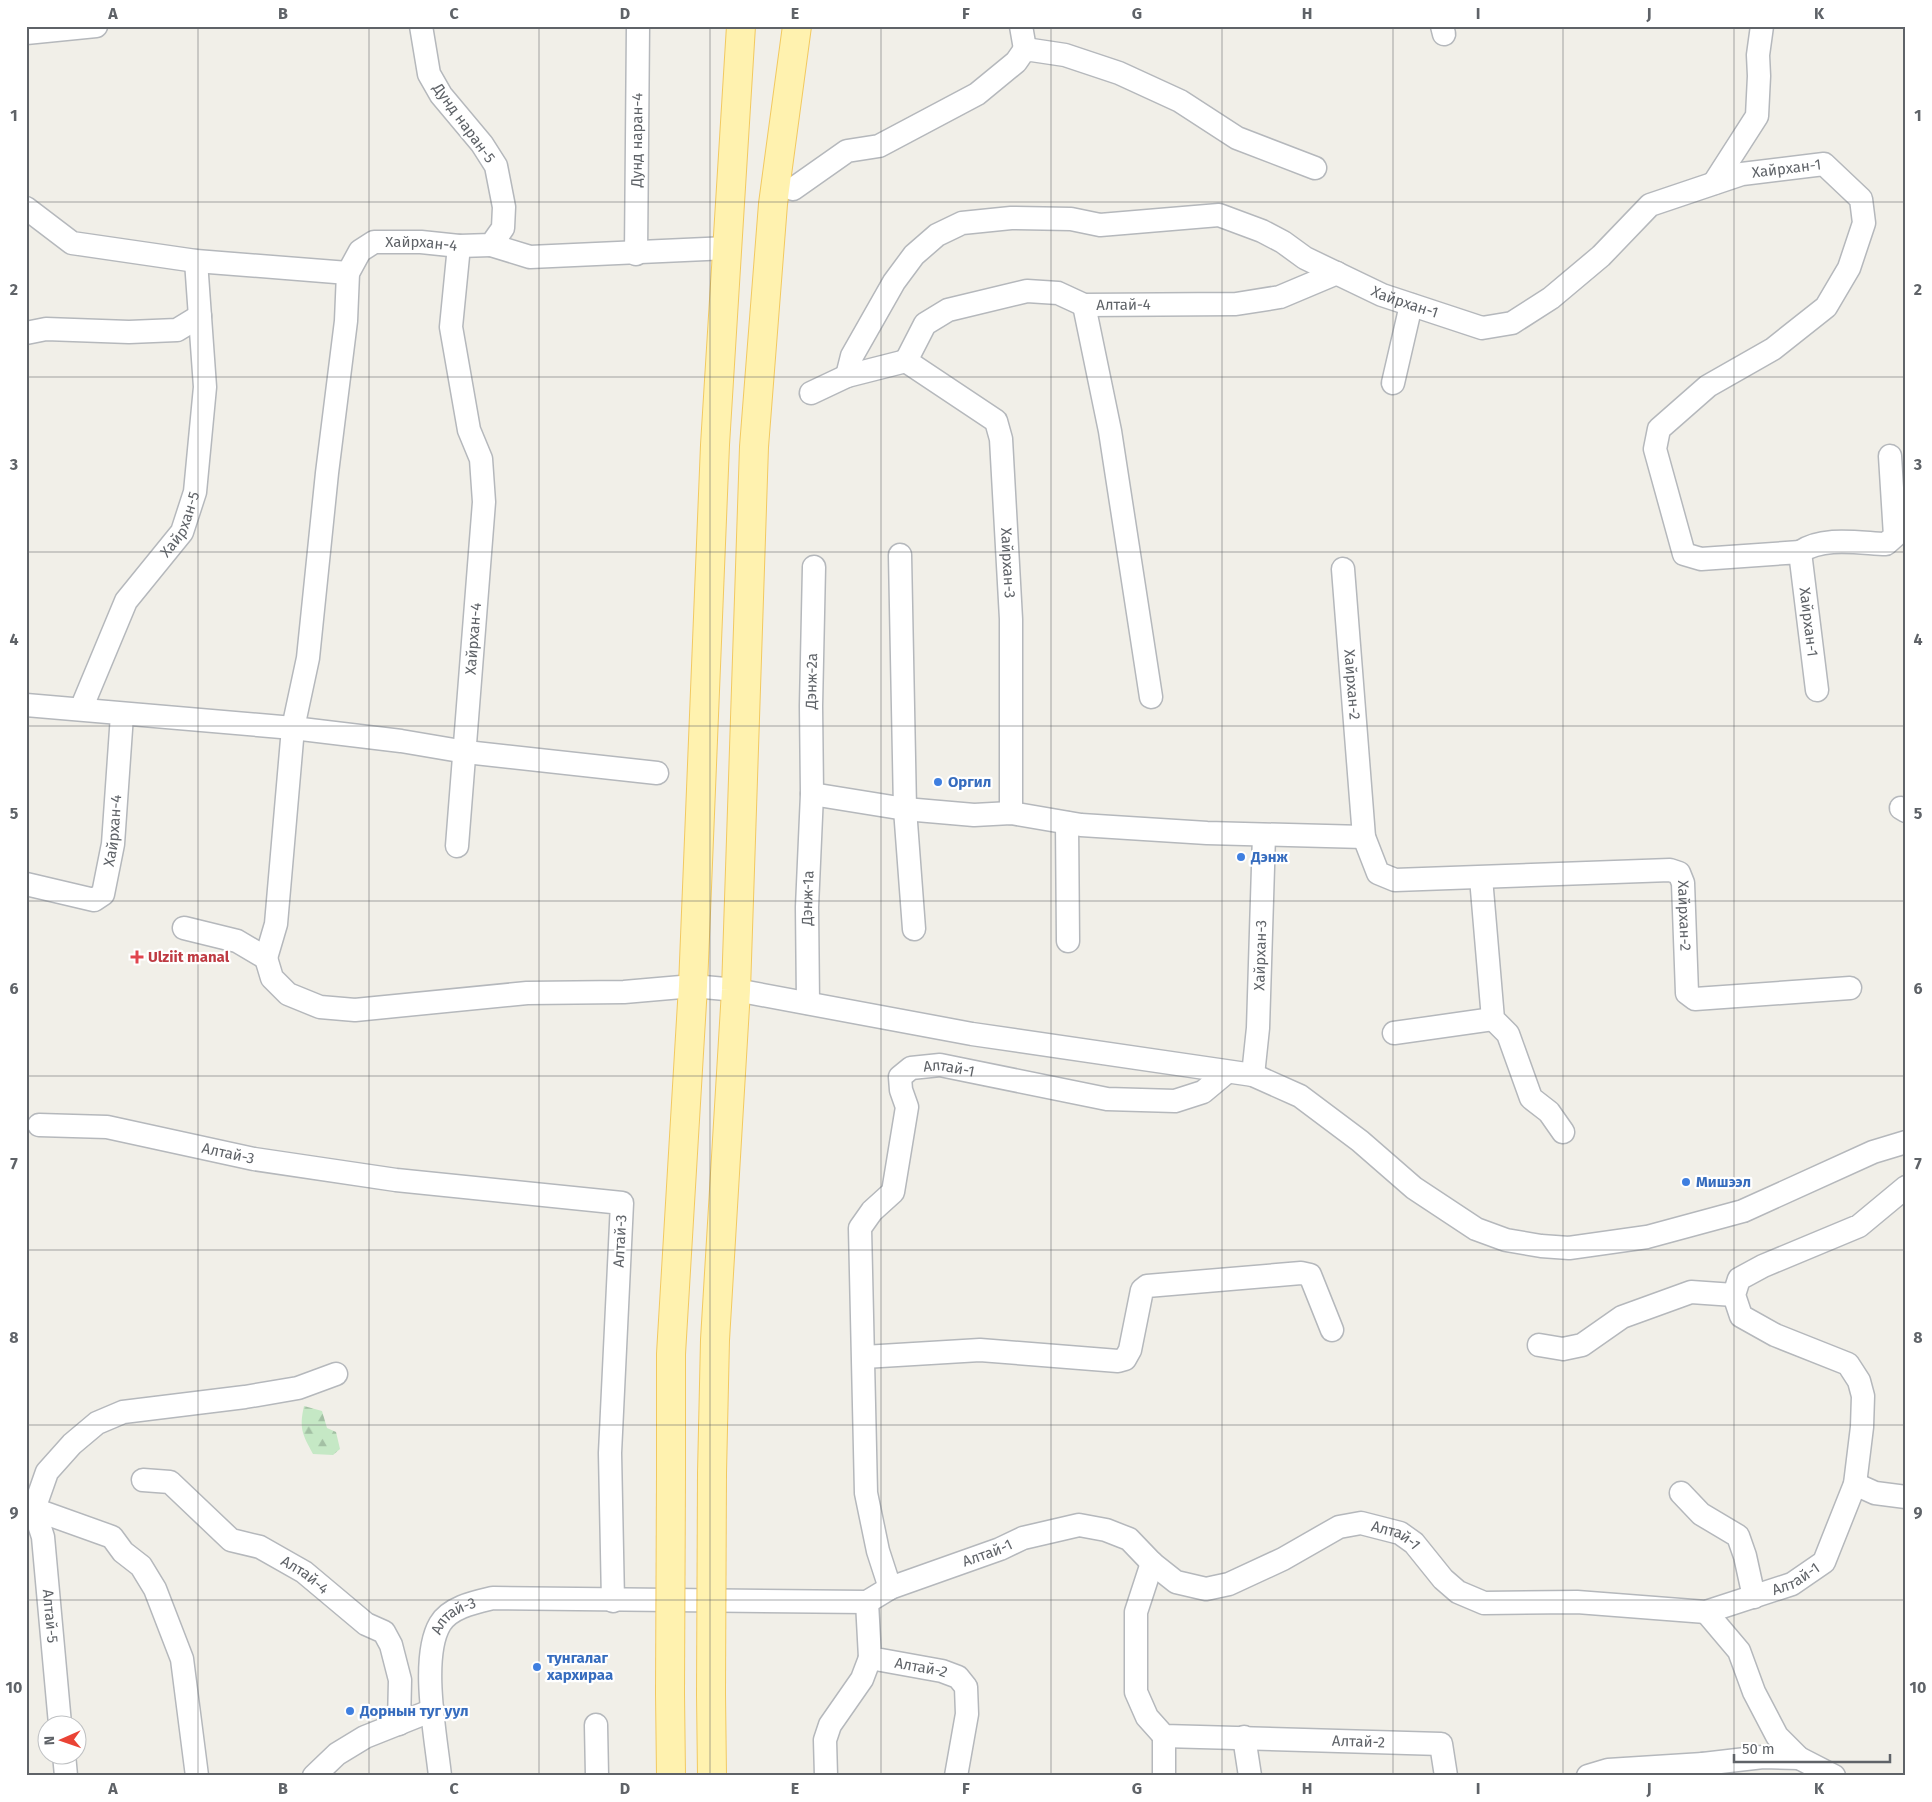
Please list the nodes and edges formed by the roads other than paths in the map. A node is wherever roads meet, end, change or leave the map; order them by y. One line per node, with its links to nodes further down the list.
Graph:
1 (96, 26): 9 (street)
2 (422, 26): 15 (street, Дунд наран-5)
3 (638, 26): 18 (street, Дунд наран-4)
4 (741, 26): 17 (main road)
5 (792, 26): 13 (main road)
6 (797, 26): 13 (main road)
7 (1021, 26): 10 (street)
8 (1762, 26): 12 (street)
9 (26, 33)
10 (1025, 49): 11 (street); 13 (street)
11 (1316, 168)
12 (1714, 183): 23 (street, Хайрхан-1); 31 (street, Хайрхан-1)
13 (783, 196): 58 (main road)
14 (26, 208): 19 (street)
15 (491, 244): 16 (street); 18 (street)
16 (459, 246): 20 (street, Хайрхан-4); 41 (street, Хайрхан-4)
17 (728, 248): 18 (street); 56 (main road)
18 (636, 254)
19 (196, 261): 20 (street); 24 (street, Хайрхан-5)
20 (348, 273): 40 (street, Хайрхан-4)
21 (1337, 273): 22 (street, Алтай-4); 23 (street, Хайрхан-1); 27 (street, Хайрхан-1)
22 (1084, 305): 26 (street, Алтай-4); 36 (street)
23 (1411, 305): 28 (street)
24 (200, 316): 25 (street); 38 (street, Хайрхан-5)
25 (26, 332)
26 (906, 361): 27 (street); 45 (street, Хайрхан-3)
27 (847, 376): 29 (street)
28 (1393, 383)
29 (811, 393)
30 (1890, 456): 31 (street, Хайрхан-1)
31 (1800, 552): 35 (street, Хайрхан-1)
32 (900, 555): 44 (street)
33 (814, 568): 43 (street, Дэнж-2а)
34 (1343, 569): 48 (street, Хайрхан-2)
35 (1817, 690)
36 (1151, 697)
37 (26, 706): 38 (street)
38 (81, 709): 39 (street)
39 (122, 716): 40 (street); 51 (street, Хайрхан-4)
40 (293, 728): 41 (street); 55 (street, Хайрхан-4)
41 (466, 752): 42 (street); 49 (street, Хайрхан-4)
42 (657, 773)
43 (812, 794): 44 (street); 59 (street, Дэнж-1а)
44 (905, 809): 45 (street); 53 (street)
45 (1011, 813): 46 (street)
46 (1067, 823): 47 (street); 54 (street)
47 (1264, 835): 48 (street); 63 (street, Хайрхан-3)
48 (1364, 837): 50 (street, Хайрхан-2)
49 (457, 846)
50 (1481, 878): 57 (street, Хайрхан-2); 60 (street)
51 (26, 884)
52 (184, 928): 55 (street)
53 (914, 929)
54 (1068, 941)
55 (266, 958): 56 (street)
56 (693, 986): 58 (street); 97 (main road, bridge)
57 (1850, 988)
58 (736, 990): 59 (street); 98 (main road, bridge)
59 (808, 1003): 62 (street)
60 (1493, 1019): 61 (street); 65 (street)
61 (1394, 1033)
62 (1227, 1072): 63 (street); 71 (street, Алтай-1)
63 (1253, 1075): 66 (street)
64 (38, 1125): 81 (street, Алтай-3)
65 (1563, 1132)
66 (1906, 1142)
67 (1906, 1187): 68 (street)
68 (1734, 1295): 70 (street); 74 (street, Алтай-1)
69 (1332, 1330): 71 (street)
70 (1539, 1345)
71 (864, 1357): 79 (street, Алтай-1)
72 (336, 1374): 77 (street)
73 (143, 1480): 87 (street, Алтай-4)
74 (1855, 1484): 76 (street); 80 (street, Алтай-1)
75 (1681, 1493): 80 (street)
76 (1906, 1497)
77 (30, 1507): 86 (street, Алтай-5); 93 (street)
78 (1152, 1563): 79 (street, Алтай-1); 83 (street, Алтай-1); 89 (street)
79 (890, 1588): 82 (street, Алтай-1)
80 (1754, 1597): 83 (street, Алтай-1)
81 (613, 1601): 82 (street); 85 (street, Алтай-3)
82 (867, 1602): 84 (street)
83 (1706, 1612): 91 (street)
84 (870, 1658): 99 (street); 100 (street, Алтай-2)
85 (433, 1710): 87 (street); 95 (street)
86 (59, 1714)
87 (399, 1724): 94 (street)
88 (596, 1725): 96 (street)
89 (1164, 1736): 90 (street, Алтай-2); 101 (street)
90 (1244, 1737): 102 (street); 103 (street, Алтай-2)
91 (1799, 1758): 92 (street); 105 (street)
92 (1700, 1770): 104 (street)
93 (196, 1776)
94 (314, 1776)
95 (440, 1776)
96 (597, 1776)
97 (670, 1776)
98 (712, 1776)
99 (826, 1776)
100 (956, 1776)
101 (1164, 1776)
102 (1250, 1776)
103 (1446, 1776)
104 (1588, 1776)
105 (1834, 1776)

